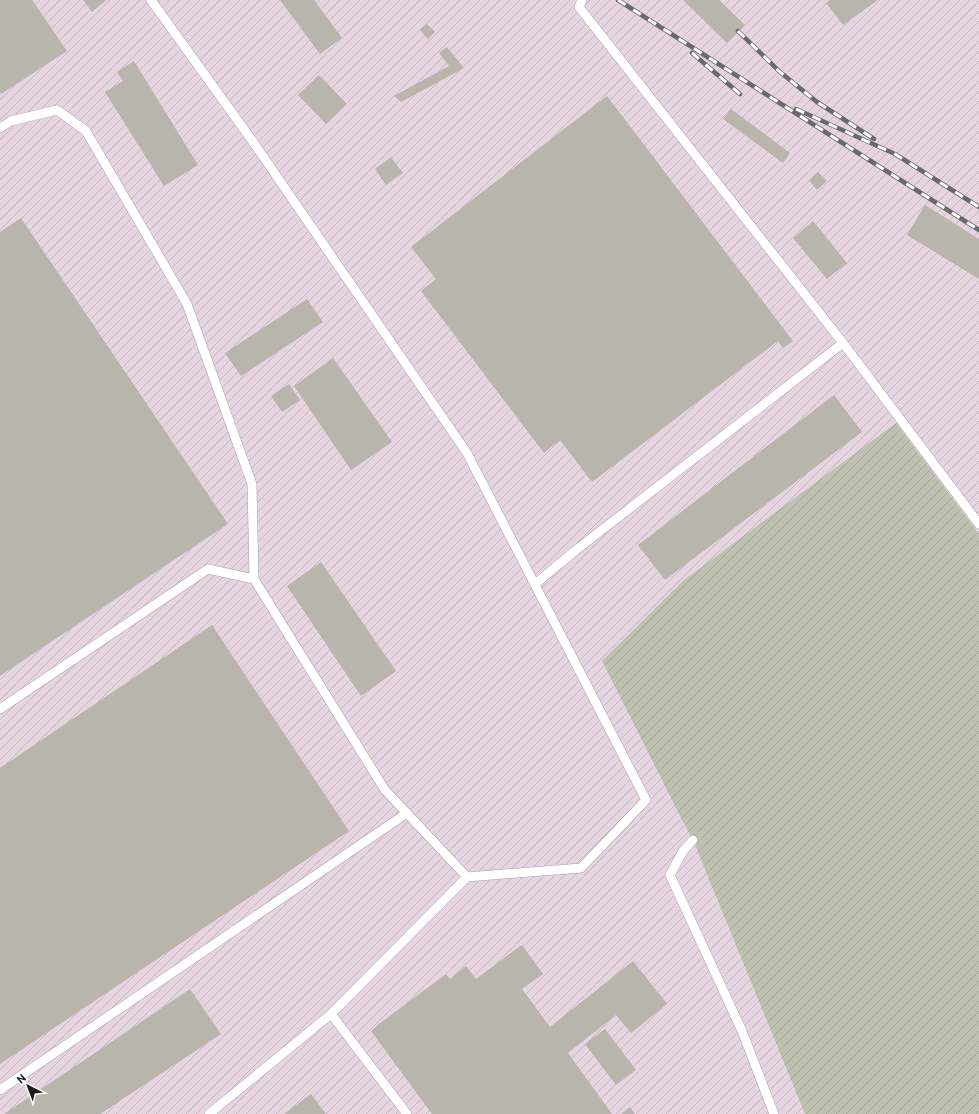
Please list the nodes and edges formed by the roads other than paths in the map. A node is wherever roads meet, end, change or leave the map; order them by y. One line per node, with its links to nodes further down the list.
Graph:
1 (151, 0): 7 (lane)
2 (582, 0): 4 (lane)
3 (0, 128): 6 (lane)
4 (843, 343): 5 (lane); 7 (lane)
5 (979, 524)
6 (254, 579): 8 (lane); 9 (lane)
7 (535, 584): 11 (lane)
8 (0, 709)
9 (407, 813): 11 (lane); 13 (lane)
10 (693, 840): 16 (lane)
11 (467, 877): 12 (lane)
12 (331, 1014): 14 (lane); 15 (lane)
13 (0, 1090)
14 (209, 1114)
15 (407, 1114)
16 (774, 1114)

